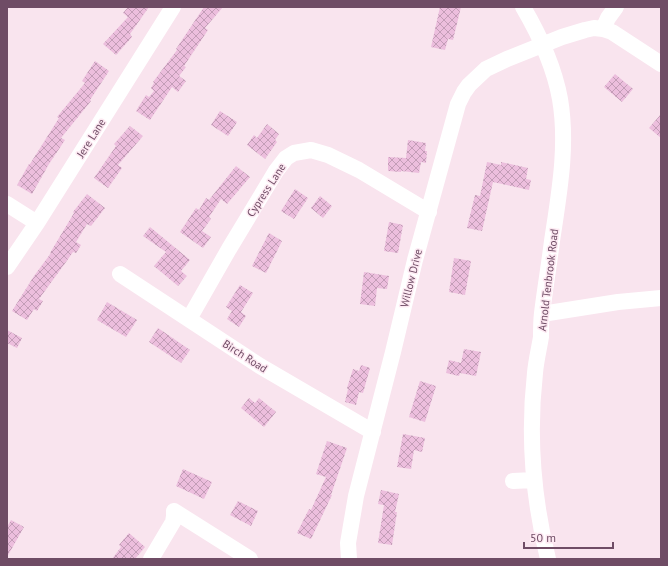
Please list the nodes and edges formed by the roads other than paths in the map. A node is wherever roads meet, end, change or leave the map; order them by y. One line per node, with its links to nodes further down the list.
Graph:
1 (173, 7): 9 (street, Jere Lane)
2 (523, 7): 5 (street, Arnold Tenbrook Road)
3 (616, 7): 4 (street)
4 (603, 29): 5 (street, Willow Drive); 6 (street)
5 (543, 44): 8 (street, Willow Drive); 13 (street, Arnold Tenbrook Road)
6 (661, 64)
7 (7, 204): 9 (street)
8 (428, 212): 14 (street, Cypress Lane); 15 (street, Willow Drive)
9 (38, 223): 10 (street, Jere Lane)
10 (7, 267)
11 (120, 274): 14 (street, Birch Road)
12 (661, 298): 13 (street)
13 (542, 314): 16 (street, Arnold Tenbrook Road)
14 (189, 319): 15 (street, Birch Road)
15 (373, 432): 20 (street, Willow Drive)
16 (534, 480): 17 (street); 21 (street, Arnold Tenbrook Road)
17 (512, 481)
18 (151, 559): 19 (street)
19 (250, 559)
20 (349, 559)
21 (548, 559)

